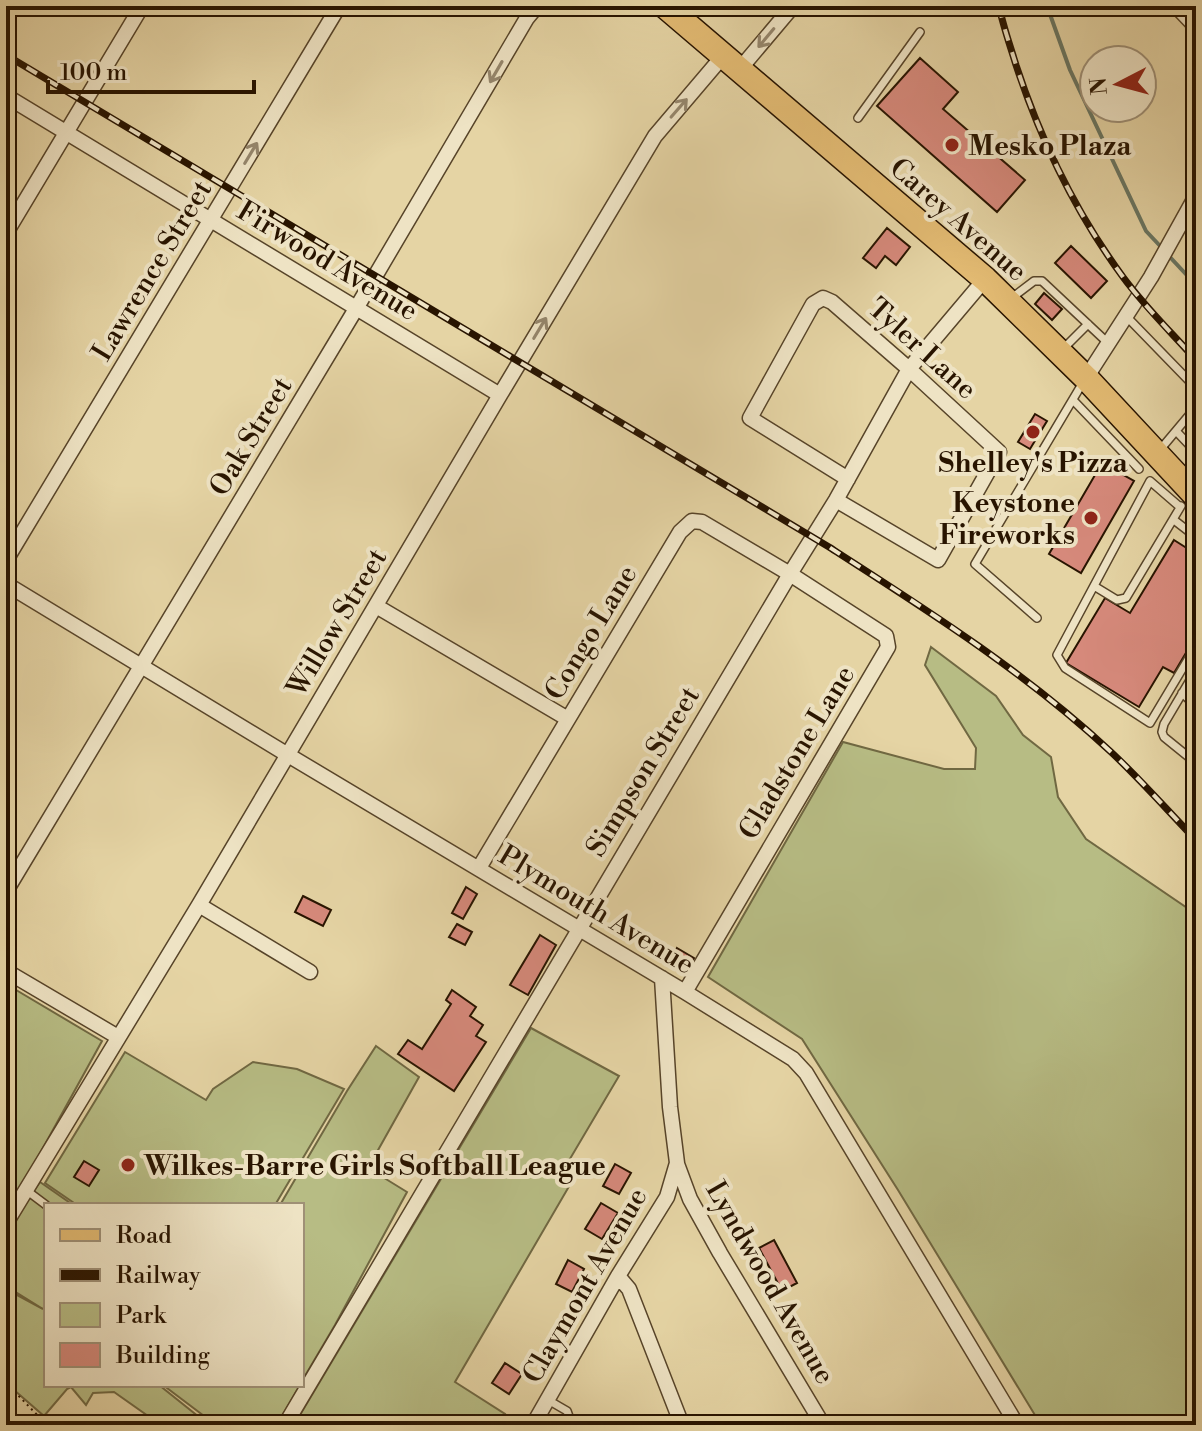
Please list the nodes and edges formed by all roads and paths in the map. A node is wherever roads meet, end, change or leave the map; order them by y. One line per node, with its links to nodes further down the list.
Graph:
1 (142, 6): 12 (street)
2 (339, 6): 14 (street, Lawrence Street, one-way to 2)
3 (537, 6): 18 (street, Oak Street, one-way to 18)
4 (665, 6): 9 (main road, Carey Avenue)
5 (793, 6): 9 (street, Willow Street, one-way to 9)
6 (1176, 6): 7 (street)
7 (1196, 27)
8 (920, 32): 11 (lane)
9 (731, 63): 16 (main road, Carey Avenue); 26 (street, Willow Street, one-way to 9)
10 (6, 96): 12 (street, Firwood Avenue)
11 (858, 118)
12 (66, 132): 14 (street, Firwood Avenue); 15 (street)
13 (1193, 207): 19 (street)
14 (211, 220): 18 (street, Firwood Avenue); 37 (street, Lawrence Street)
15 (6, 233)
16 (985, 279): 17 (main road, Carey Avenue); 23 (street, Simpson Street)
17 (1008, 301): 20 (lane); 22 (main road, Carey Avenue)
18 (357, 307): 26 (street, Firwood Avenue); 44 (street, Oak Street)
19 (1126, 316): 21 (street); 25 (lane)
20 (1088, 324): 21 (lane); 22 (lane)
21 (1108, 343): 24 (street)
22 (1059, 352): 24 (main road, Carey Avenue)
23 (909, 369): 32 (street, Simpson Street); 32 (street, Tyler Lane); 34 (street, Tyler Lane)
24 (1086, 378): 27 (lane); 31 (main road, Carey Avenue)
25 (1196, 388)
26 (500, 395): 41 (street, Willow Street)
27 (1073, 400): 31 (lane); 42 (lane)
28 (1196, 407): 29 (lane)
29 (1176, 431): 30 (lane); 31 (lane)
30 (1196, 452)
31 (1148, 462): 33 (main road, Carey Avenue)
32 (848, 479): 34 (street, Simpson Street)
33 (1189, 498): 35 (lane); 40 (lane)
34 (836, 500): 38 (street, Simpson Street)
35 (1174, 520): 36 (lane); 40 (lane)
36 (1196, 537)
37 (6, 560)
38 (790, 574): 48 (street, Congo Lane); 54 (street, Simpson Street); 58 (street, Gladstone Lane)
39 (6, 584): 44 (street, Plymouth Avenue)
40 (1094, 586): 43 (lane)
41 (376, 606): 48 (street); 49 (street, Willow Street)
42 (1037, 618)
43 (1196, 646)
44 (143, 665): 49 (street, Plymouth Avenue); 52 (street, Oak Street)
45 (1196, 670): 46 (lane)
46 (1182, 693): 47 (lane); 50 (lane)
47 (1196, 706)
48 (568, 719): 51 (street, Congo Lane)
49 (288, 755): 51 (street, Plymouth Avenue); 53 (street, Willow Street)
50 (1196, 763)
51 (479, 868): 54 (street, Plymouth Avenue)
52 (6, 891)
53 (199, 905): 56 (street); 59 (street, Willow Street)
54 (578, 928): 57 (street, Plymouth Avenue); 68 (street, Simpson Street)
55 (6, 971): 59 (street)
56 (310, 972)
57 (662, 978): 58 (street, Plymouth Avenue); 60 (street, Claymont Avenue)
58 (685, 992): 73 (street, Plymouth Avenue)
59 (118, 1037): 61 (street, Willow Street)
60 (677, 1163): 64 (street, Claymont Avenue); 72 (street, Lyndwood Avenue)
61 (26, 1190): 62 (lane); 63 (street, Willow Street)
62 (44, 1204)
63 (6, 1223)
64 (618, 1276): 66 (street, Claymont Avenue); 71 (street)
65 (6, 1383): 67 (path)
66 (548, 1400): 69 (street, Claymont Avenue); 70 (lane)
67 (47, 1425)
68 (285, 1425)
69 (533, 1425)
70 (569, 1425)
71 (682, 1425)
72 (823, 1425)
73 (1017, 1425)

